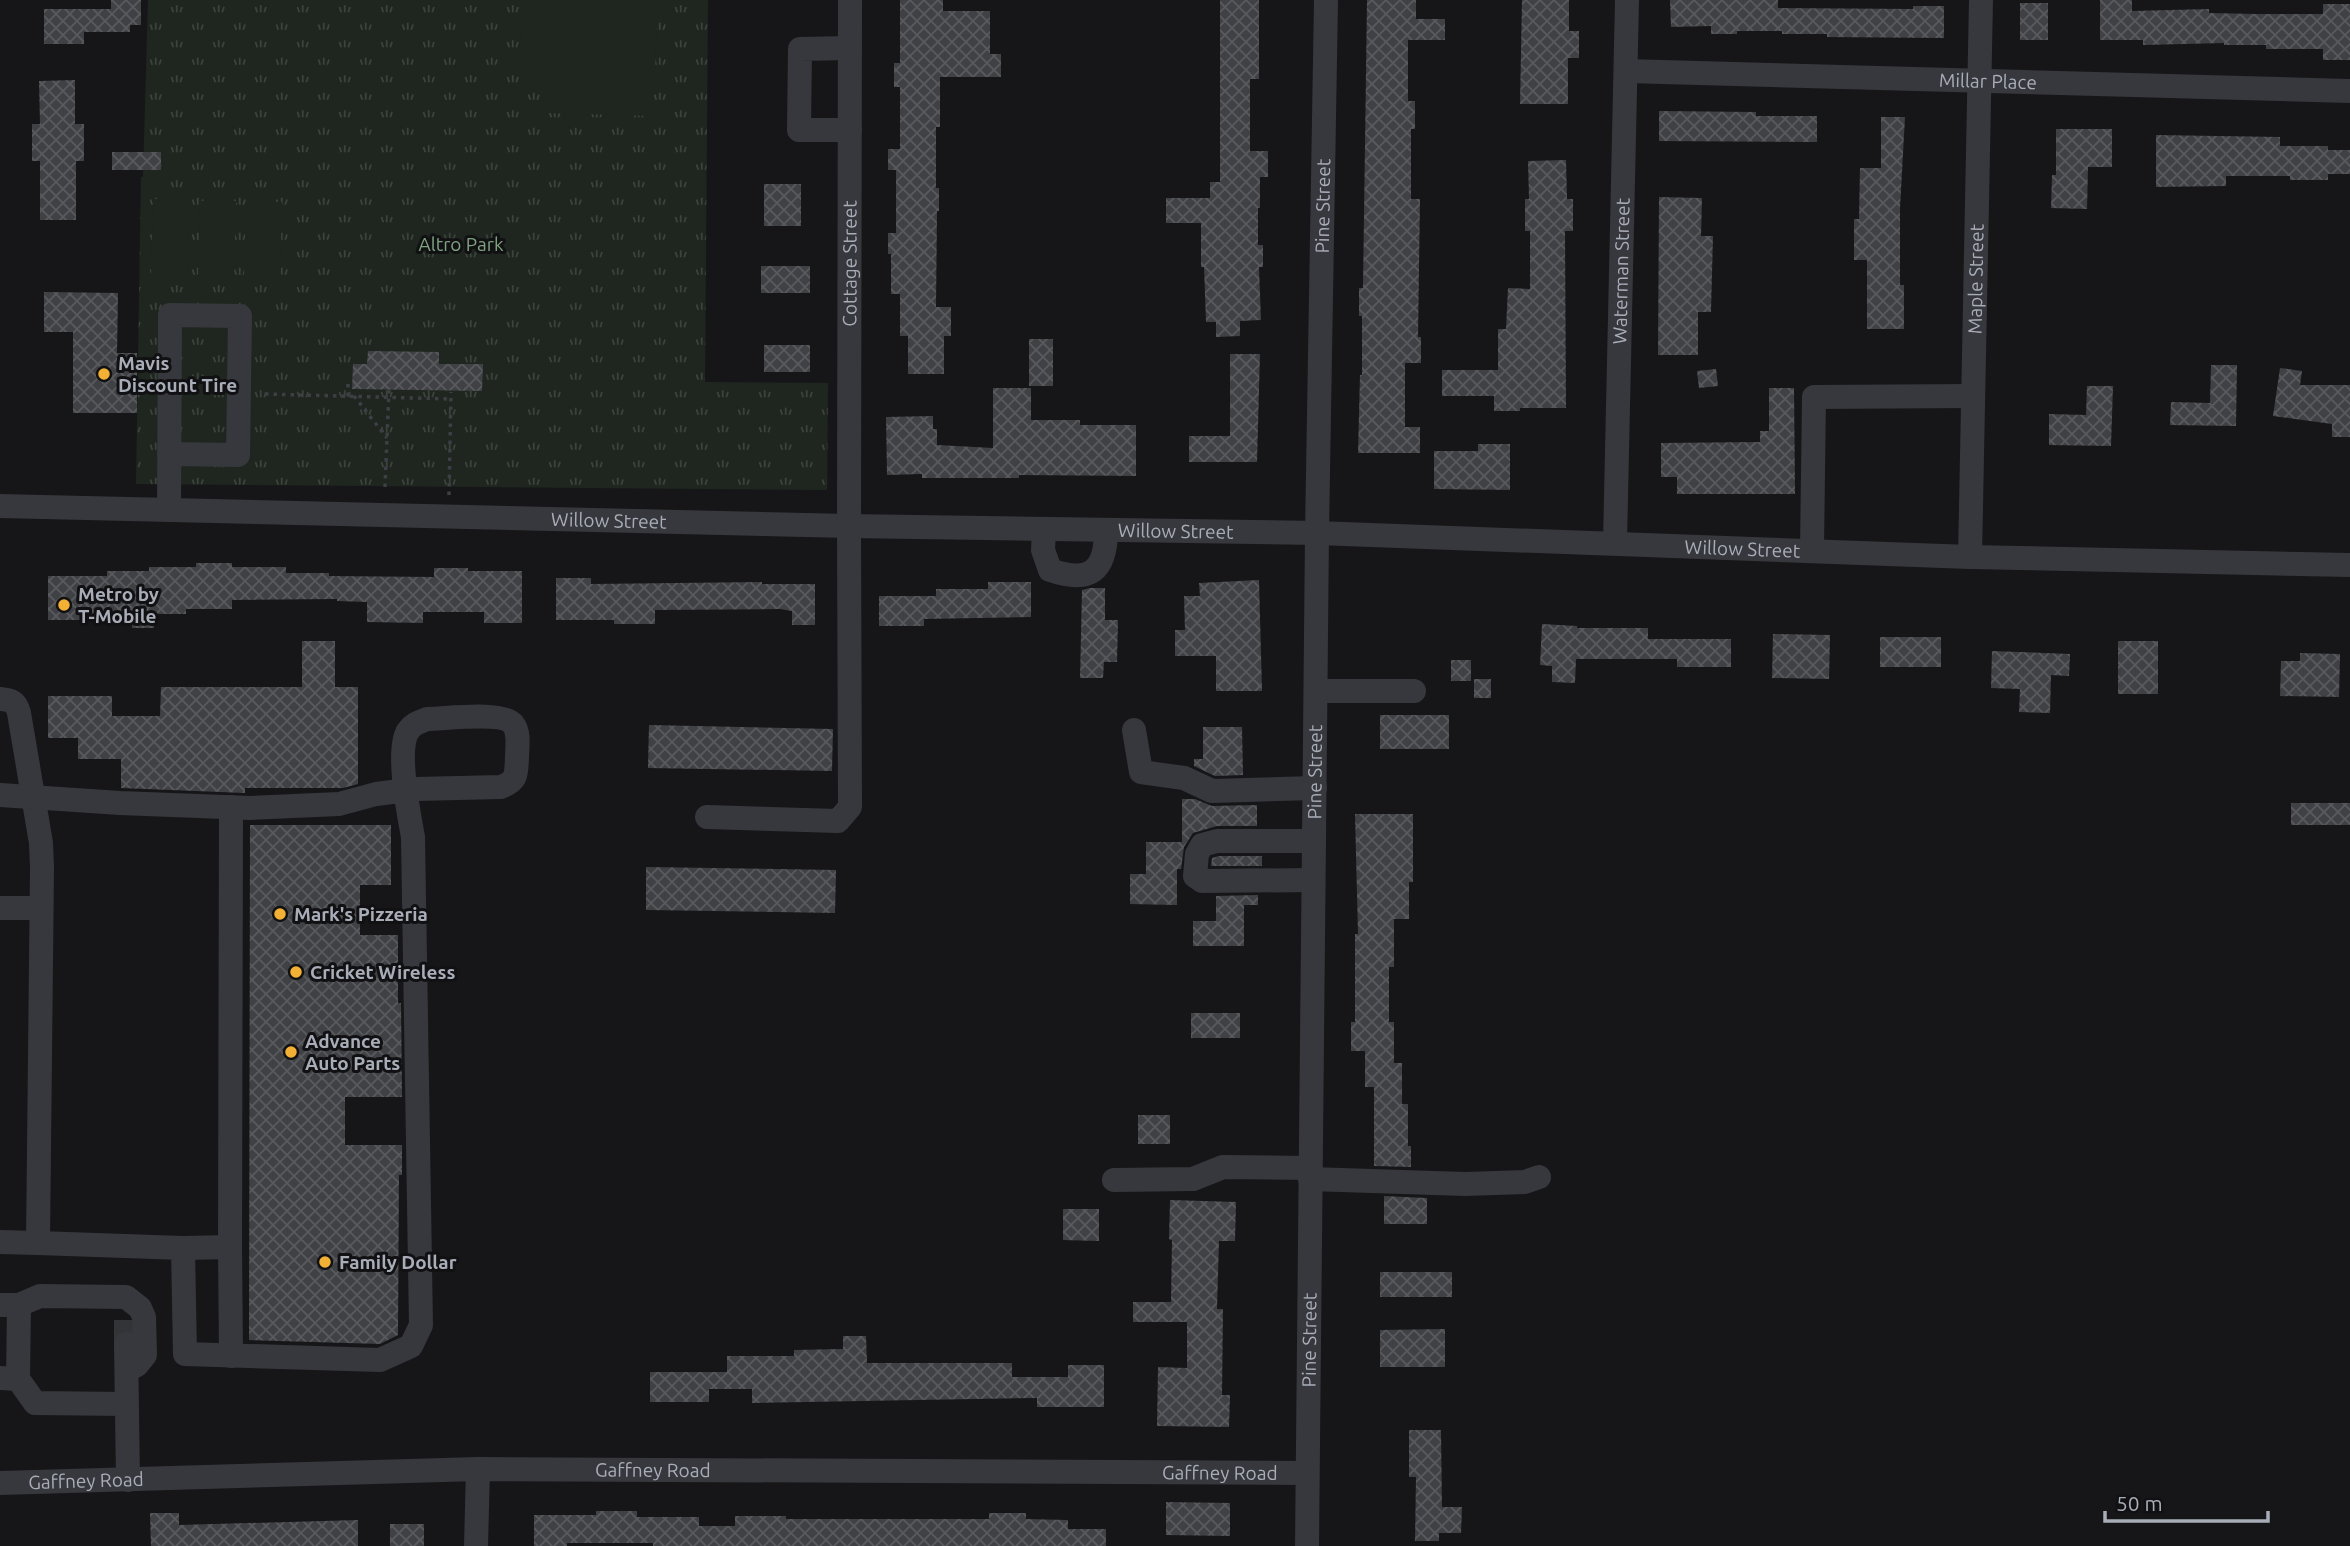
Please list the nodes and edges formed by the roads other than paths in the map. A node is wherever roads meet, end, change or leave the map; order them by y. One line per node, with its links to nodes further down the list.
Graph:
1 (850, 0): 5 (street, Cottage Street)
2 (1326, 0): 17 (street, Pine Street)
3 (1627, 0): 6 (street, Waterman Street)
4 (1982, 0): 7 (street, Maple Street)
5 (850, 48): 9 (street, Cottage Street); 9 (street)
6 (1626, 71): 7 (street, Millar Place); 18 (street, Waterman Street)
7 (1979, 80): 8 (street, Millar Place); 10 (street, Maple Street)
8 (2350, 91)
9 (850, 130): 14 (street, Cottage Street)
10 (1973, 396): 19 (street); 20 (street, Maple Street)
11 (169, 454): 11 (street); 13 (street)
12 (0, 506): 13 (street, Willow Street)
13 (169, 510): 14 (street, Willow Street)
14 (849, 526): 15 (street, Willow Street); 31 (street, Cottage Street)
15 (1044, 530): 16 (street, Willow Street); 16 (street)
16 (1106, 530): 17 (street, Willow Street)
17 (1317, 533): 18 (street, Willow Street); 22 (street, Pine Street)
18 (1615, 542): 19 (street, Willow Street)
19 (1812, 550): 20 (street, Willow Street)
20 (1970, 557): 21 (street, Willow Street)
21 (2350, 565)
22 (1316, 691): 23 (street); 26 (street, Pine Street)
23 (1414, 691)
24 (0, 699): 29 (street)
25 (1134, 730): 26 (street)
26 (1315, 788): 32 (street, Pine Street)
27 (405, 790): 27 (street); 30 (street); 45 (street)
28 (0, 795): 29 (street)
29 (33, 798): 30 (street); 35 (street)
30 (231, 807): 41 (street)
31 (707, 817)
32 (1314, 841): 33 (street, Pine Street); 33 (street)
33 (1314, 880): 36 (street, Pine Street)
34 (0, 908): 35 (street)
35 (41, 908): 40 (street)
36 (1310, 1174): 37 (street); 38 (street); 50 (street, Pine Street)
37 (1539, 1177)
38 (1114, 1180)
39 (0, 1242): 40 (street)
40 (38, 1242): 42 (street)
41 (230, 1247): 42 (street); 45 (street)
42 (183, 1248): 45 (street)
43 (10, 1305): 46 (street); 47 (street)
44 (126, 1344): 46 (street)
45 (231, 1356)
46 (127, 1370): 48 (street)
47 (9, 1378): 48 (street)
48 (126, 1405): 51 (street)
49 (478, 1469): 50 (street, Gaffney Road); 51 (street, Gaffney Road); 53 (street)
50 (1307, 1473): 54 (street, Pine Street)
51 (128, 1480): 52 (street, Gaffney Road)
52 (0, 1483)
53 (476, 1546)
54 (1307, 1546)

